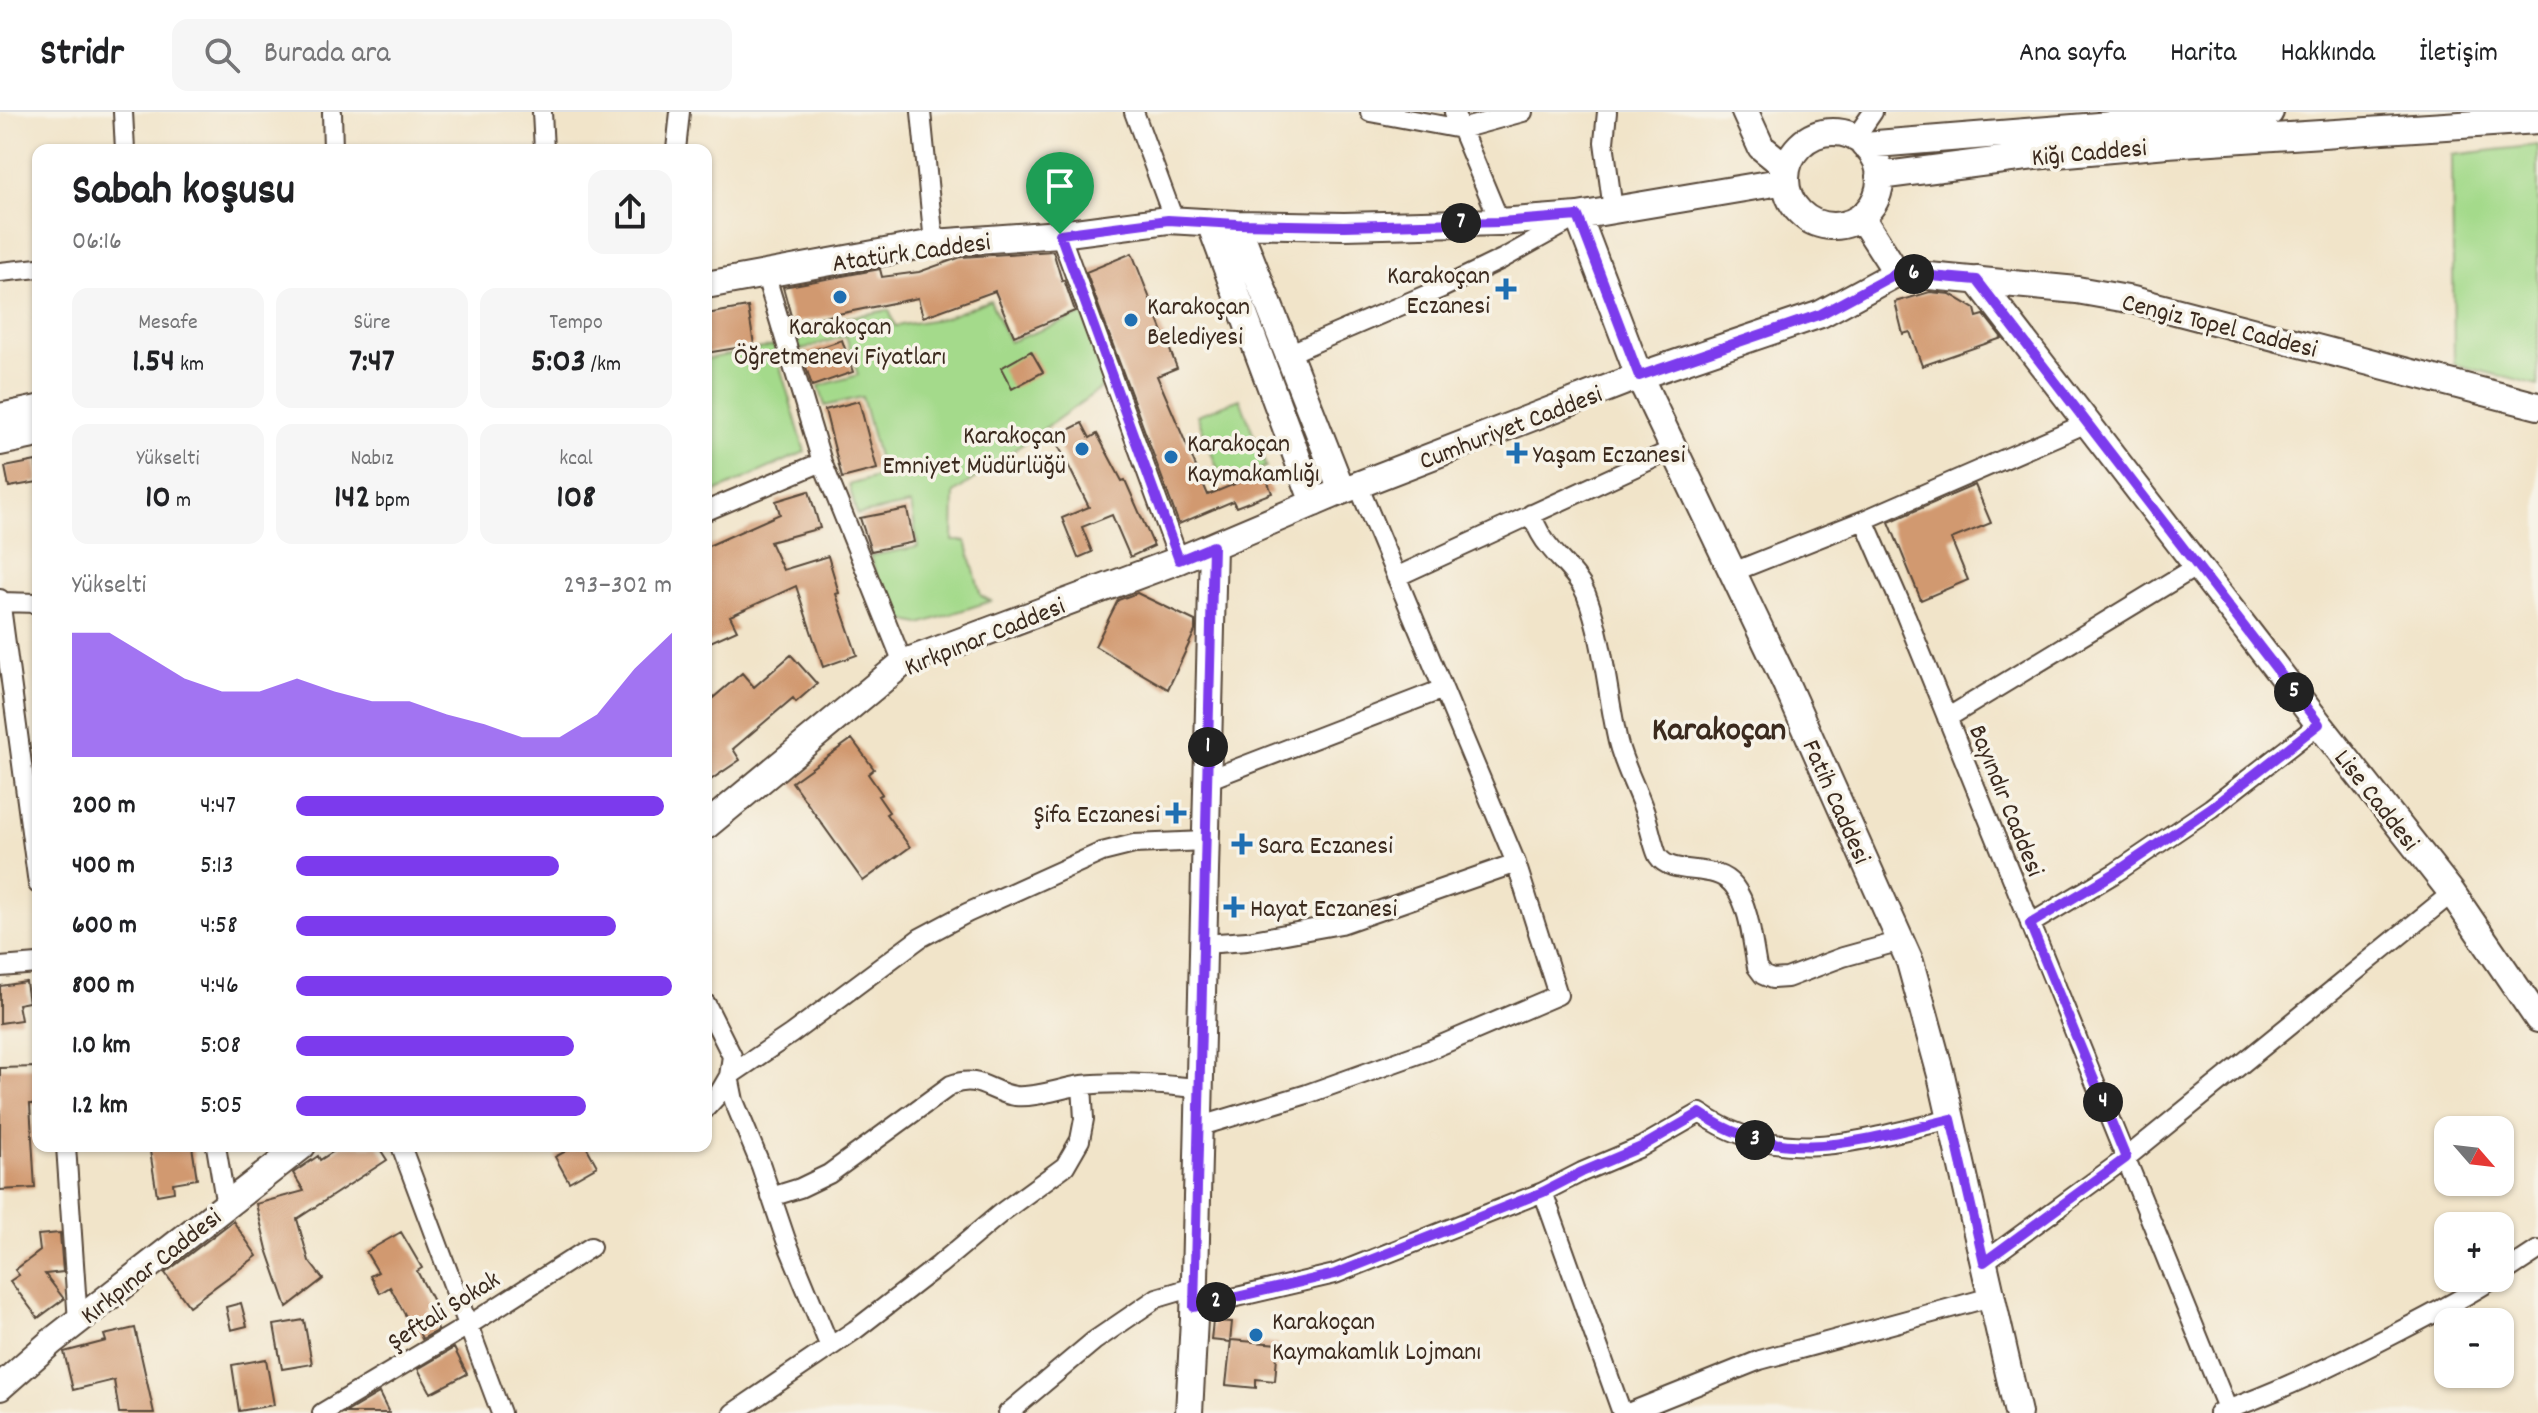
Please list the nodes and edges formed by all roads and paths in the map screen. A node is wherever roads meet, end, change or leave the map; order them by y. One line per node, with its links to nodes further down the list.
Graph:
1 (123, 112): 17 (street)
2 (332, 112): 18 (street)
3 (542, 112): 19 (street)
4 (680, 112): 20 (street)
5 (921, 112): 31 (street)
6 (1134, 112): 26 (street)
7 (1370, 112): 14 (street)
8 (1523, 112): 14 (street)
9 (1607, 112): 23 (street)
10 (1745, 112): 21 (street)
11 (1873, 112): 16 (street)
12 (2270, 112): 13 (street)
13 (2241, 113): 16 (street)
14 (1458, 120): 27 (street)
15 (2538, 120): 22 (street, Kiğı Caddesi)
16 (1860, 142): 21 (street); 22 (street)
17 (125, 144)
18 (333, 144)
19 (544, 144)
20 (677, 144)
21 (1786, 174): 23 (street, Atatürk Caddesi); 25 (street)
22 (1879, 176): 25 (street)
23 (1613, 210): 24 (street, Atatürk Caddesi)
24 (1578, 216): 27 (street, Atatürk Caddesi); 38 (street); 39 (street, Fatih Caddesi)
25 (1861, 217): 35 (street)
26 (1174, 220): 28 (street, Atatürk Caddesi); 30 (street, Atatürk Caddesi)
27 (1500, 222): 29 (street, Atatürk Caddesi)
28 (1210, 223): 29 (street, Atatürk Caddesi); 49 (street)
29 (1237, 224): 38 (street)
30 (1060, 234): 31 (street, Atatürk Caddesi); 54 (street)
31 (934, 243): 34 (street, Atatürk Caddesi)
32 (32, 269): 33 (street)
33 (0, 272)
34 (765, 273): 37 (street, Atatürk Caddesi); 47 (street)
35 (1897, 273): 36 (street, Cengiz Topel Caddesi); 39 (street, Cumhuriyet Caddesi)
36 (1977, 280): 40 (street, Cengiz Topel Caddesi); 43 (street, Lise Caddesi)
37 (712, 284)
38 (1288, 354): 48 (street)
39 (1639, 376): 46 (street, Fatih Caddesi); 48 (street, Cumhuriyet Caddesi)
40 (2538, 406)
41 (32, 410): 42 (street)
42 (0, 417)
43 (2087, 423): 52 (street); 55 (street, Lise Caddesi)
44 (32, 435): 45 (street)
45 (0, 442)
46 (1674, 449): 51 (street); 56 (street, Fatih Caddesi)
47 (822, 462): 50 (street); 60 (street)
48 (1350, 488): 49 (street, Cumhuriyet Caddesi); 57 (street)
49 (1314, 503): 53 (street, Cumhuriyet Caddesi)
50 (712, 508)
51 (1531, 514): 57 (street); 71 (street)
52 (1864, 520): 56 (street); 62 (street, Bayındır Caddesi)
53 (1213, 546): 54 (street, Kırkpınar Caddesi); 64 (street)
54 (1179, 560): 60 (street, Kırkpınar Caddesi)
55 (2197, 566): 62 (street); 63 (street, Lise Caddesi)
56 (1733, 572): 71 (street, Fatih Caddesi)
57 (1396, 577): 61 (street)
58 (0, 600): 59 (street); 65 (street)
59 (32, 603)
60 (903, 663): 66 (street, Kırkpınar Caddesi)
61 (1443, 689): 64 (street); 68 (street)
62 (1947, 718): 70 (street, Bayındır Caddesi)
63 (2319, 724): 69 (street, Lise Caddesi); 70 (street)
64 (1207, 780): 67 (street)
65 (32, 813)
66 (712, 821)
67 (1205, 841): 72 (street); 77 (street)
68 (1516, 863): 72 (street); 82 (street)
69 (2452, 893): 76 (street, Lise Caddesi); 87 (street)
70 (2030, 924): 87 (street, Bayındır Caddesi)
71 (1901, 941): 81 (street, Fatih Caddesi)
72 (1203, 944): 79 (street)
73 (32, 964): 74 (street)
74 (0, 967)
75 (712, 1014): 77 (street)
76 (2538, 1019)
77 (729, 1076): 80 (street); 89 (street)
78 (1082, 1085): 79 (street); 89 (street); 100 (street)
79 (1199, 1088): 82 (street)
80 (712, 1102)
81 (1951, 1119): 88 (street); 93 (street, Fatih Caddesi)
82 (1198, 1127): 96 (street)
83 (66, 1152): 98 (street)
84 (217, 1152): 90 (street)
85 (294, 1152): 90 (street, Kırkpınar Caddesi)
86 (403, 1152): 99 (street)
87 (2126, 1158): 93 (street); 102 (street, Bayındır Caddesi)
88 (1543, 1192): 96 (street); 108 (street)
89 (771, 1197): 100 (street)
90 (226, 1206): 98 (street, Kırkpınar Caddesi)
91 (591, 1247): 99 (street, Şeftali Sokak)
92 (2538, 1250): 94 (street)
93 (1984, 1262): 97 (street, Fatih Caddesi)
94 (2514, 1266)
95 (2474, 1292): 102 (street)
96 (1194, 1297): 106 (street); 107 (street)
97 (1991, 1297): 108 (street); 109 (street, Fatih Caddesi)
98 (78, 1322): 101 (street, Kırkpınar Caddesi)
99 (469, 1325): 103 (street, Şeftali Sokak); 104 (street)
100 (830, 1347): 105 (street)
101 (0, 1387)
102 (2225, 1412)
103 (322, 1413)
104 (501, 1413)
105 (733, 1413)
106 (1008, 1413)
107 (1189, 1413)
108 (1625, 1413)
109 (2018, 1413)

